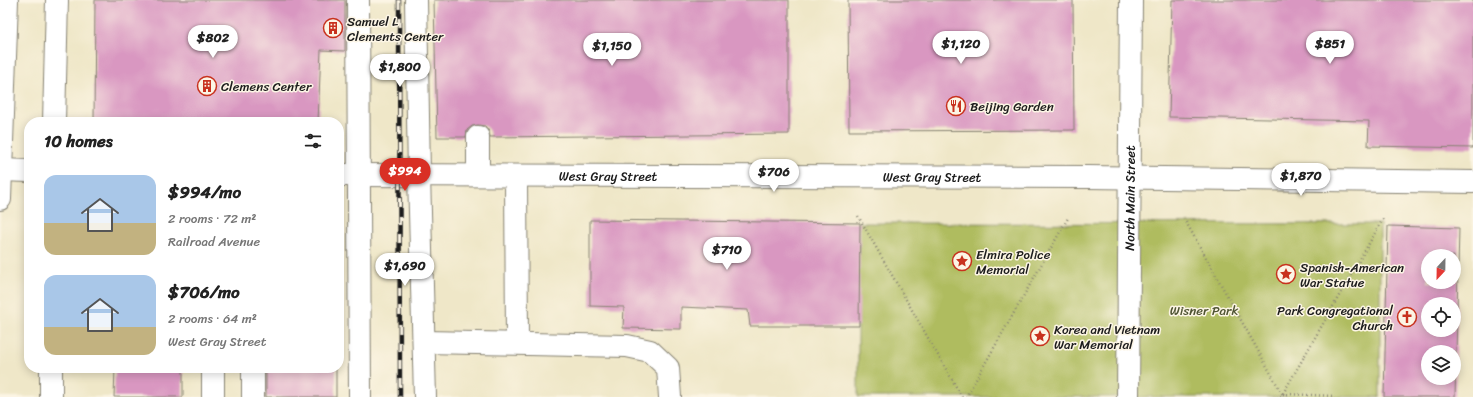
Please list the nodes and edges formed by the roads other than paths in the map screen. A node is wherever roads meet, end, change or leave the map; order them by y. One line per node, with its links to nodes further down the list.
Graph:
1 (7, 0): 8 (street)
2 (56, 0): 6 (street)
3 (358, 0): 10 (street)
4 (416, 0): 11 (street)
5 (1132, 0): 14 (street, North Main Street)
6 (54, 117)
7 (478, 137): 12 (street)
8 (1, 170): 9 (street); 16 (street)
9 (24, 171)
10 (349, 175): 11 (street, West Gray Street); 25 (street)
11 (419, 175): 12 (street, West Gray Street); 17 (street)
12 (478, 175): 13 (street, West Gray Street)
13 (516, 176): 14 (street, West Gray Street); 18 (street)
14 (1130, 179): 15 (street, West Gray Street); 28 (street, North Main Street)
15 (1473, 182)
16 (0, 199)
17 (424, 342): 18 (street); 26 (street)
18 (517, 343): 27 (street)
19 (52, 373): 22 (street)
20 (213, 373): 23 (street)
21 (253, 373): 24 (street)
22 (51, 397)
23 (213, 397)
24 (253, 397)
25 (360, 397)
26 (425, 397)
27 (670, 397)
28 (1128, 397)

